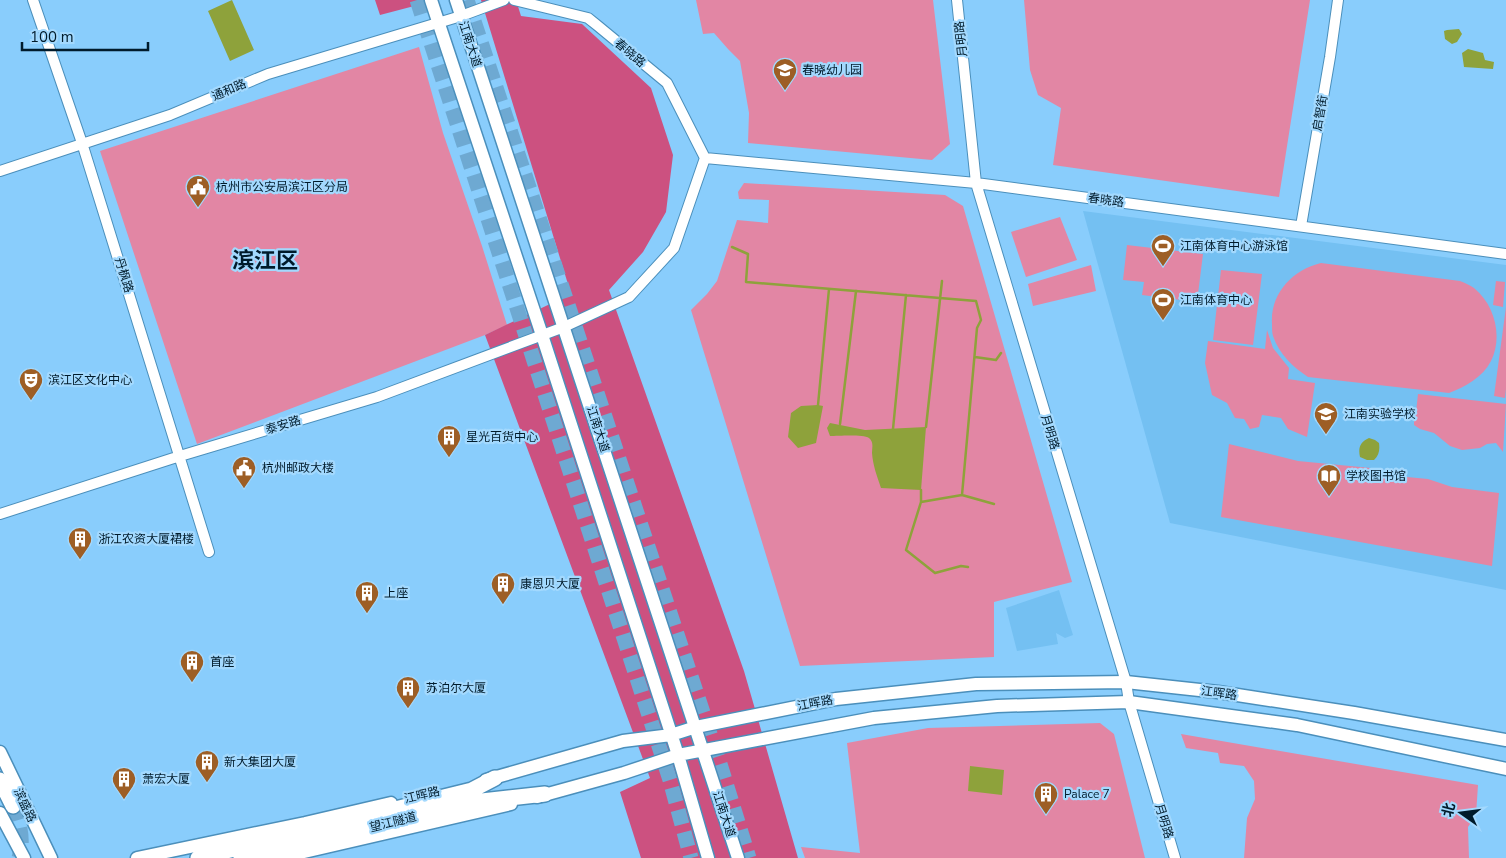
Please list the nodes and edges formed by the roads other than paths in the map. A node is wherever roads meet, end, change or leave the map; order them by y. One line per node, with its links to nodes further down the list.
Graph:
1 (33, 0): 10 (street, 丹枫路)
2 (431, 0): 9 (main road, 江南大道)
3 (456, 0): 8 (main road, 江南大道)
4 (504, 0): 8 (street)
5 (514, 0): 11 (street, 春晓路)
6 (957, 0): 13 (street, 月明路)
7 (1338, 0): 14 (street, 启智街)
8 (461, 16): 9 (street, 通和路); 16 (main road, 江南大道)
9 (438, 22): 10 (street, 通和路); 17 (main road, 江南大道)
10 (82, 143): 12 (street, 通和路); 18 (street, 丹枫路)
11 (705, 158): 13 (street, 春晓路); 16 (street)
12 (0, 171)
13 (976, 183): 14 (street, 春晓路); 21 (street, 月明路)
14 (1301, 226): 15 (street, 春晓路)
15 (1506, 254)
16 (564, 327): 17 (street, 泰安路); 23 (main road, 江南大道)
17 (542, 335): 18 (street, 泰安路); 24 (main road, 江南大道)
18 (180, 456): 19 (street, 泰安路); 20 (street, 丹枫路)
19 (0, 514)
20 (209, 552)
21 (1126, 682): 22 (street, 月明路); 23 (main road, 江晖路); 25 (main road, 江晖路)
22 (1129, 702): 26 (main road, 江晖路); 29 (main road, 江晖路); 42 (street, 月明路)
23 (696, 727): 24 (main road, 江晖路); 26 (main road, 江南大道)
24 (671, 735): 28 (main road, 江南大道); 30 (main road, 江晖路)
25 (1506, 740)
26 (704, 751): 28 (main road, 江晖路); 41 (main road, 江南大道)
27 (0, 752): 35 (main road, 滨盛路)
28 (678, 755): 32 (main road, 江晖路); 40 (main road, 江南大道)
29 (1506, 769)
30 (495, 778): 36 (main road, 江晖路); 37 (highway, 望江隧道)
31 (0, 780): 33 (highway)
32 (545, 794): 38 (highway, 望江隧道); 39 (main road, 江晖路)
33 (6, 810): 34 (main road, 滨盛路)
34 (24, 858)
35 (50, 858)
36 (137, 858)
37 (198, 858)
38 (242, 858)
39 (278, 858)
40 (708, 858)
41 (738, 858)
42 (1175, 858)

